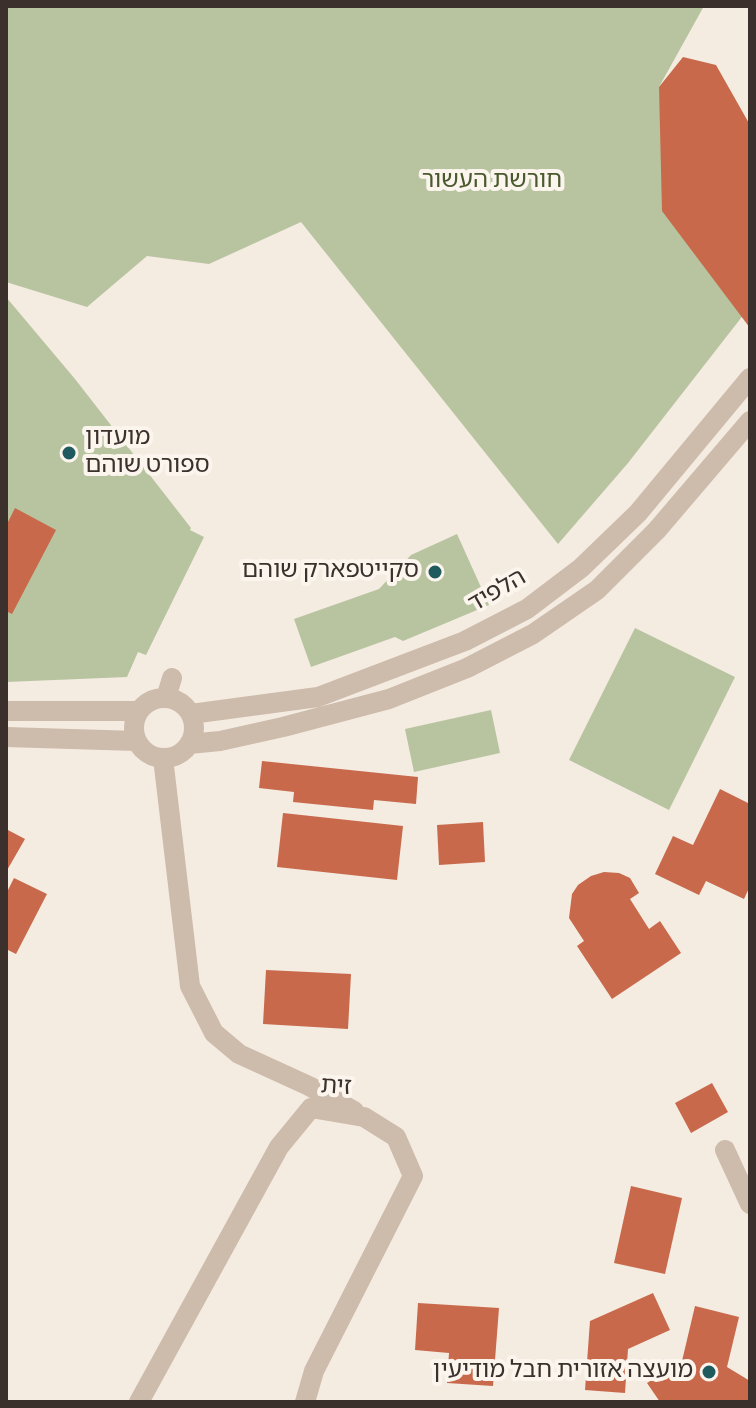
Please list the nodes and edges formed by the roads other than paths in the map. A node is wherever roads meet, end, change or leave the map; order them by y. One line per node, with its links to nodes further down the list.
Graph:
1 (750, 378): 5 (street, הלפיד)
2 (750, 421): 8 (street)
3 (6, 711): 4 (street)
4 (139, 711): 5 (street); 7 (street)
5 (191, 714): 8 (street)
6 (6, 737): 7 (street)
7 (137, 741): 9 (street)
8 (189, 744): 9 (street)
9 (163, 758): 10 (street)
10 (364, 1117): 13 (street, זית); 14 (street, זית)
11 (725, 1150): 12 (street)
12 (750, 1204)
13 (139, 1402)
14 (305, 1402)

